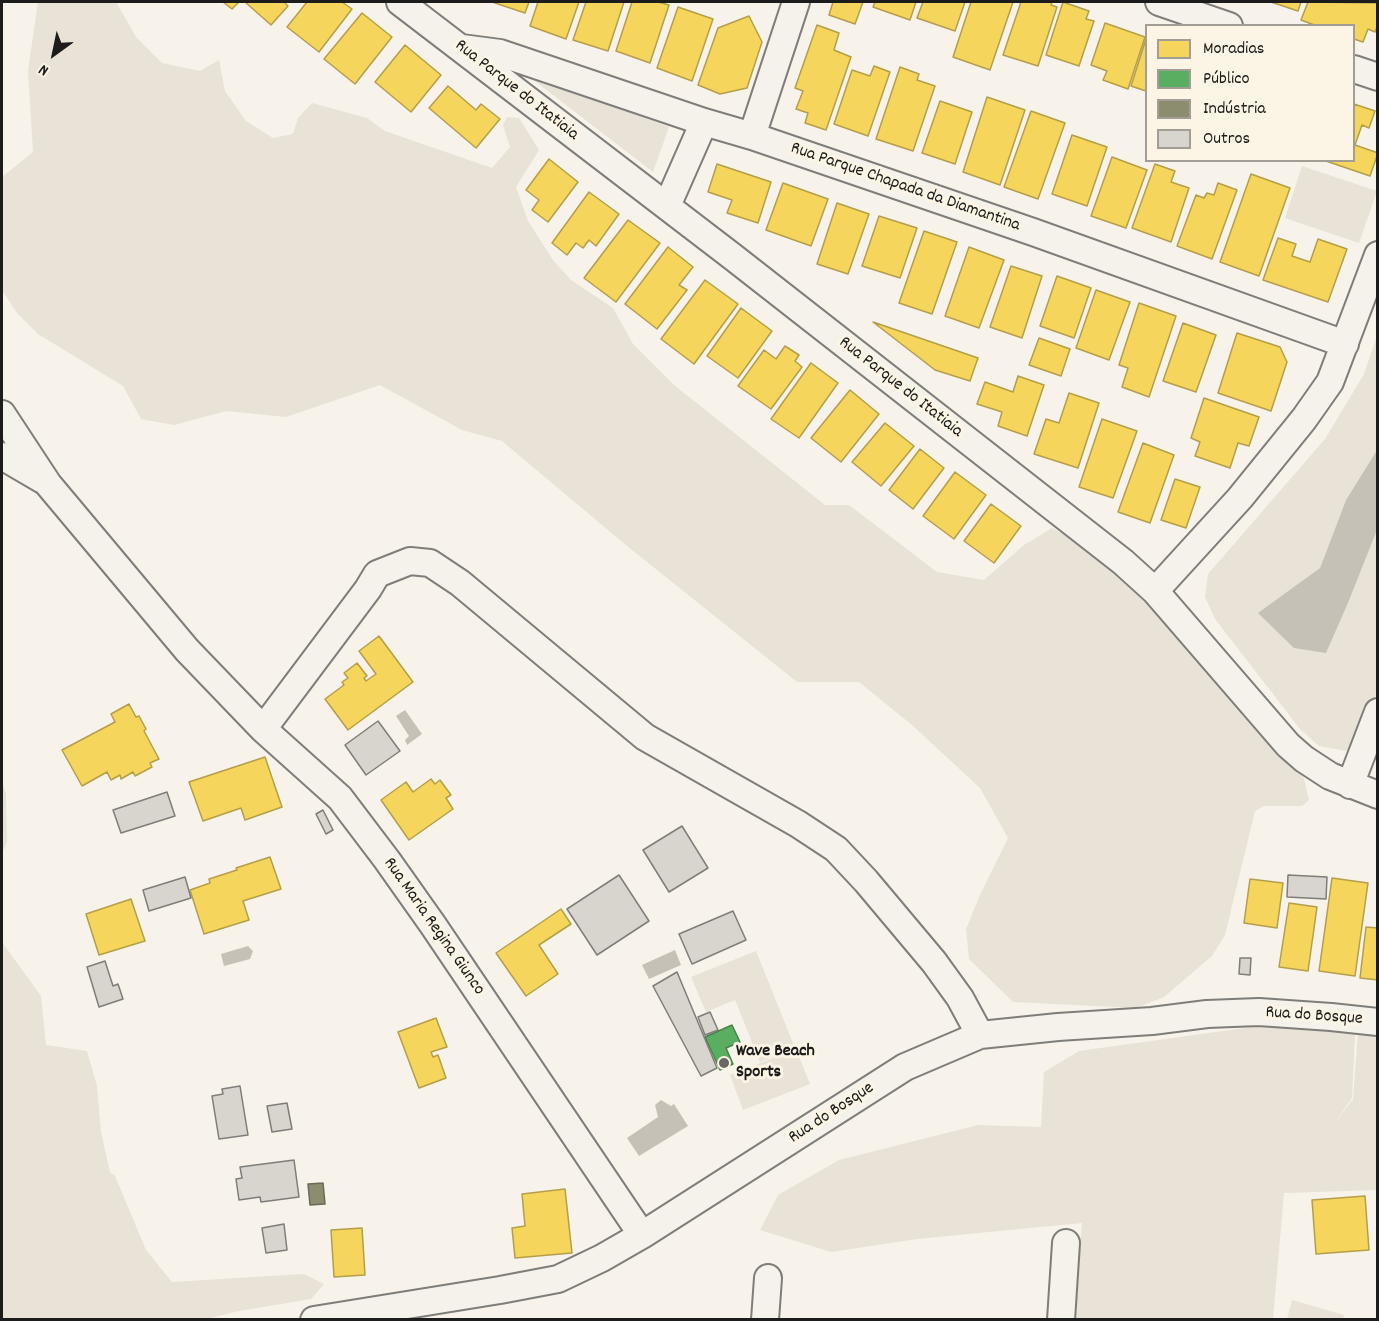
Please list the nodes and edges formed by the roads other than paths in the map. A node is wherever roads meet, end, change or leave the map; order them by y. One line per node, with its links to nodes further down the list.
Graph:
1 (400, 2): 5 (street, Rua Parque do Itatiaia)
2 (796, 2): 9 (street)
3 (1159, 2): 4 (street)
4 (1223, 24)
5 (460, 47): 8 (street, Rua Parque Chapada da Diamantina); 10 (street, Rua Parque do Itatiaia)
6 (1355, 70): 7 (street)
7 (1377, 77)
8 (704, 122): 9 (street, Rua Parque Chapada da Diamantina); 10 (street)
9 (752, 136): 12 (street, Rua Parque Chapada da Diamantina)
10 (667, 206): 16 (street, Rua Parque do Itatiaia)
11 (1377, 255): 12 (street)
12 (1345, 344): 16 (street)
13 (2, 414): 15 (street)
14 (2, 456): 15 (street)
15 (48, 484): 18 (street, Rua Maria Regina Giunco)
16 (1155, 591): 19 (street, Rua Parque do Itatiaia)
17 (1377, 712): 19 (street)
18 (262, 729): 22 (street); 23 (street, Rua Maria Regina Giunco)
19 (1350, 785): 20 (street, Rua Parque do Itatiaia)
20 (1377, 795)
21 (1377, 1022): 22 (street, Rua do Bosque)
22 (980, 1035): 23 (street, Rua do Bosque)
23 (642, 1235): 26 (street, Rua do Bosque)
24 (1066, 1243): 28 (street)
25 (768, 1278): 27 (street)
26 (314, 1320)
27 (765, 1320)
28 (1061, 1320)

